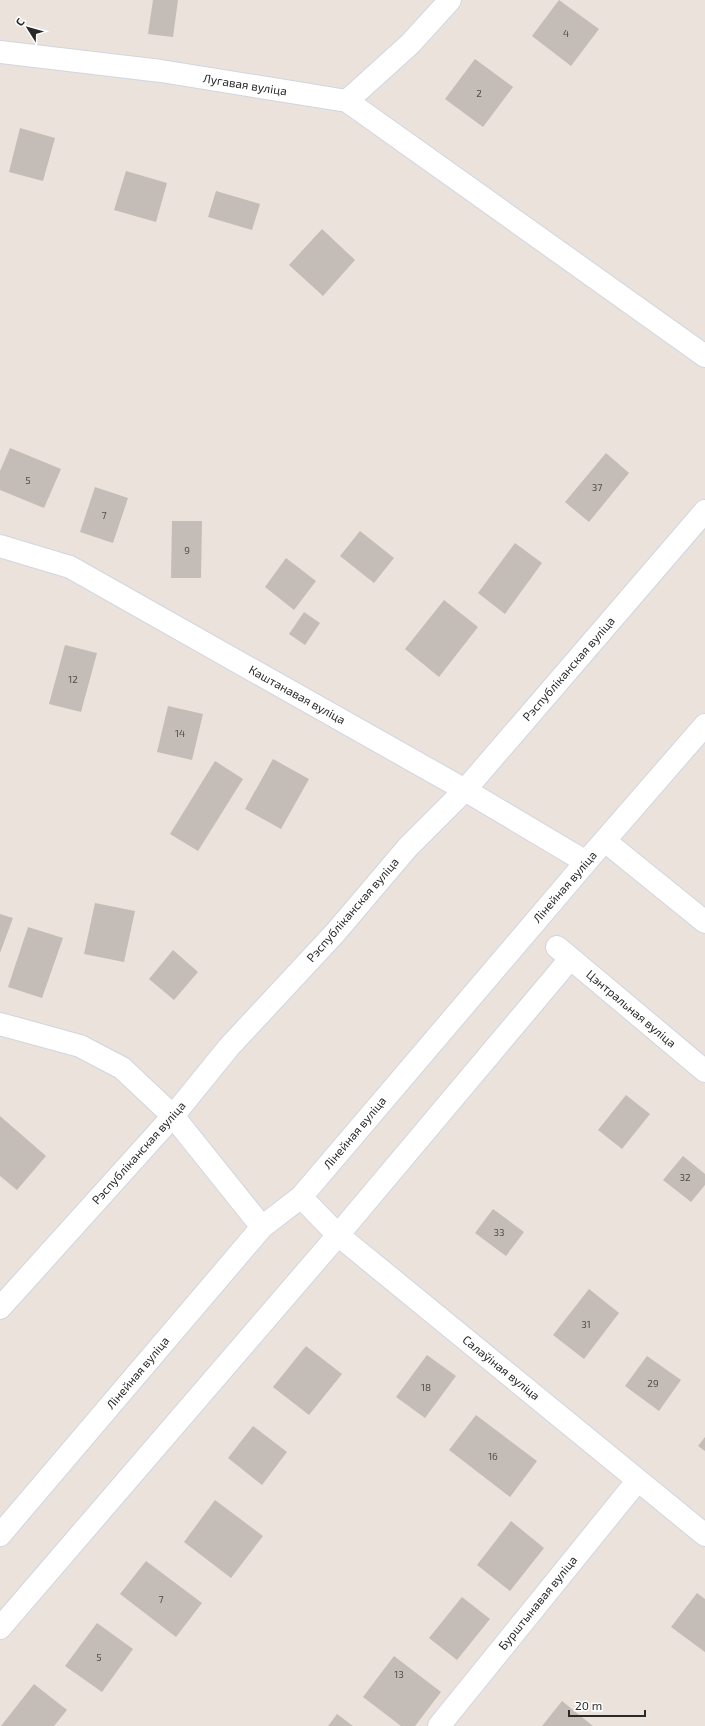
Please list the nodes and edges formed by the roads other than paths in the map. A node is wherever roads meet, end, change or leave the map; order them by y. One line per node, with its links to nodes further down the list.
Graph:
1 (450, 0): 3 (street)
2 (0, 52): 3 (street, Лугавая вуліца)
3 (346, 101): 4 (street)
4 (705, 356)
5 (705, 511): 8 (street, Рэспубліканская вуліца)
6 (0, 546): 8 (street, Каштанавая вуліца)
7 (705, 725): 9 (street, Лінейная вуліца)
8 (465, 790): 10 (street, Каштанавая вуліца); 14 (street, Рэспубліканская вуліца)
9 (605, 841): 10 (street, Лінейная вуліца); 11 (street)
10 (586, 862): 15 (street, Лінейная вуліца)
11 (705, 922)
12 (0, 1024): 14 (street)
13 (705, 1071): 17 (street, Цэнтральная вуліца)
14 (172, 1116): 16 (street); 18 (street, Рэспубліканская вуліца)
15 (301, 1197): 16 (street, Лінейная вуліца); 17 (street, Салаўіная вуліца)
16 (262, 1227): 21 (street, Лінейная вуліца)
17 (338, 1235): 19 (street, Салаўіная вуліца); 22 (street)
18 (0, 1308)
19 (638, 1480): 20 (street, Салаўіная вуліца); 23 (street, Бурштынавая вуліца)
20 (705, 1535)
21 (0, 1536)
22 (0, 1628)
23 (439, 1726)

